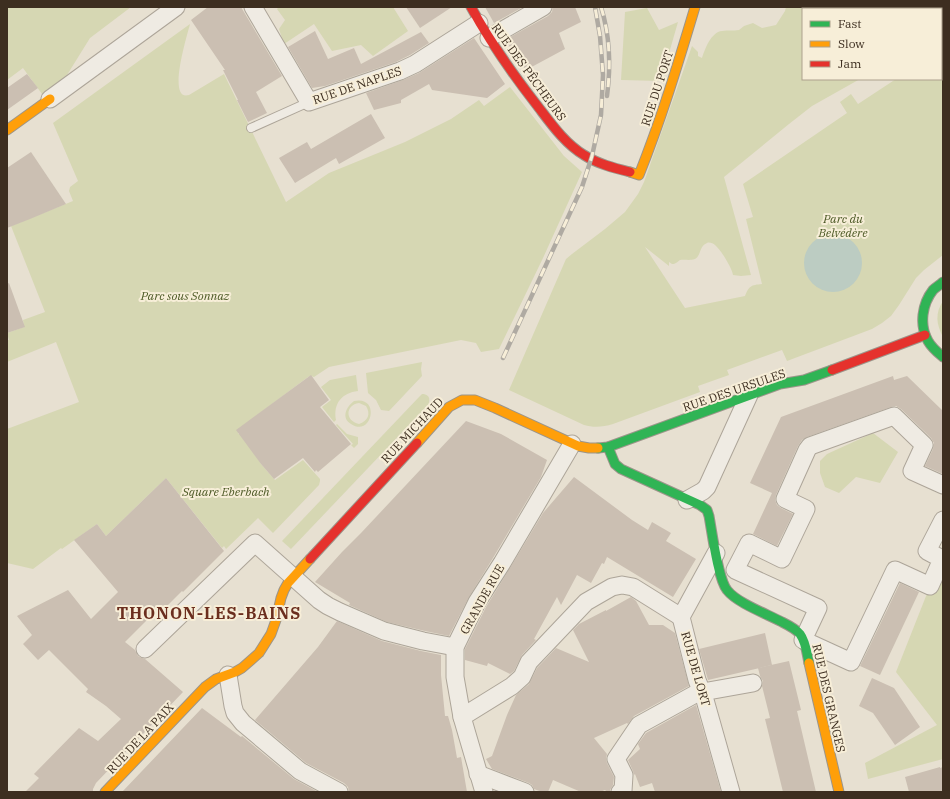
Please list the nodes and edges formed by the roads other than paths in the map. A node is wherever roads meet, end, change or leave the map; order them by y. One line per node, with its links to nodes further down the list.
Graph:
1 (176, 7): 8 (street)
2 (253, 7): 9 (street, RUE DE NAPLES)
3 (471, 7): 6 (street, RUE DES PÊCHEURS)
4 (542, 7): 7 (street)
5 (695, 7): 12 (street, RUE DU PORT)
6 (479, 22): 7 (street, RUE DES PÊCHEURS); 9 (street, RUE DE NAPLES)
7 (489, 38): 12 (street, RUE DES PÊCHEURS)
8 (50, 99): 11 (street)
9 (309, 102): 10 (lane)
10 (251, 128)
11 (7, 130)
12 (639, 175)
13 (943, 282): 14 (street)
14 (925, 335): 15 (street); 16 (street, RUE DES URSULES)
15 (943, 357)
16 (749, 395): 18 (street, RUE DES URSULES); 20 (street)
17 (572, 444): 18 (street, RUE DES URSULES); 23 (street, RUE MICHAUD); 26 (street, GRANDE RUE)
18 (608, 447): 20 (street, RUE DES GRANGES)
19 (943, 485): 25 (street)
20 (687, 500): 22 (street, RUE DES GRANGES)
21 (943, 520): 25 (street)
22 (716, 553): 24 (street, RUE DE LORT); 25 (street, RUE DES GRANGES)
23 (297, 572): 26 (street); 27 (street); 28 (street, RUE MICHAUD)
24 (680, 617): 30 (street, RUE DE LORT); 31 (street)
25 (803, 640): 39 (street, RUE DES GRANGES)
26 (455, 647): 31 (street, GRANDE RUE)
27 (145, 649)
28 (228, 675): 33 (street, RUE DE LA PAIX); 34 (street)
29 (753, 683): 30 (street)
30 (702, 692): 37 (street); 38 (street, RUE DE LORT)
31 (462, 717): 32 (street, GRANDE RUE)
32 (478, 774): 35 (street, GRANDE RUE); 36 (street)
33 (105, 792)
34 (339, 792)
35 (484, 792)
36 (525, 792)
37 (620, 792)
38 (731, 792)
39 (839, 792)

